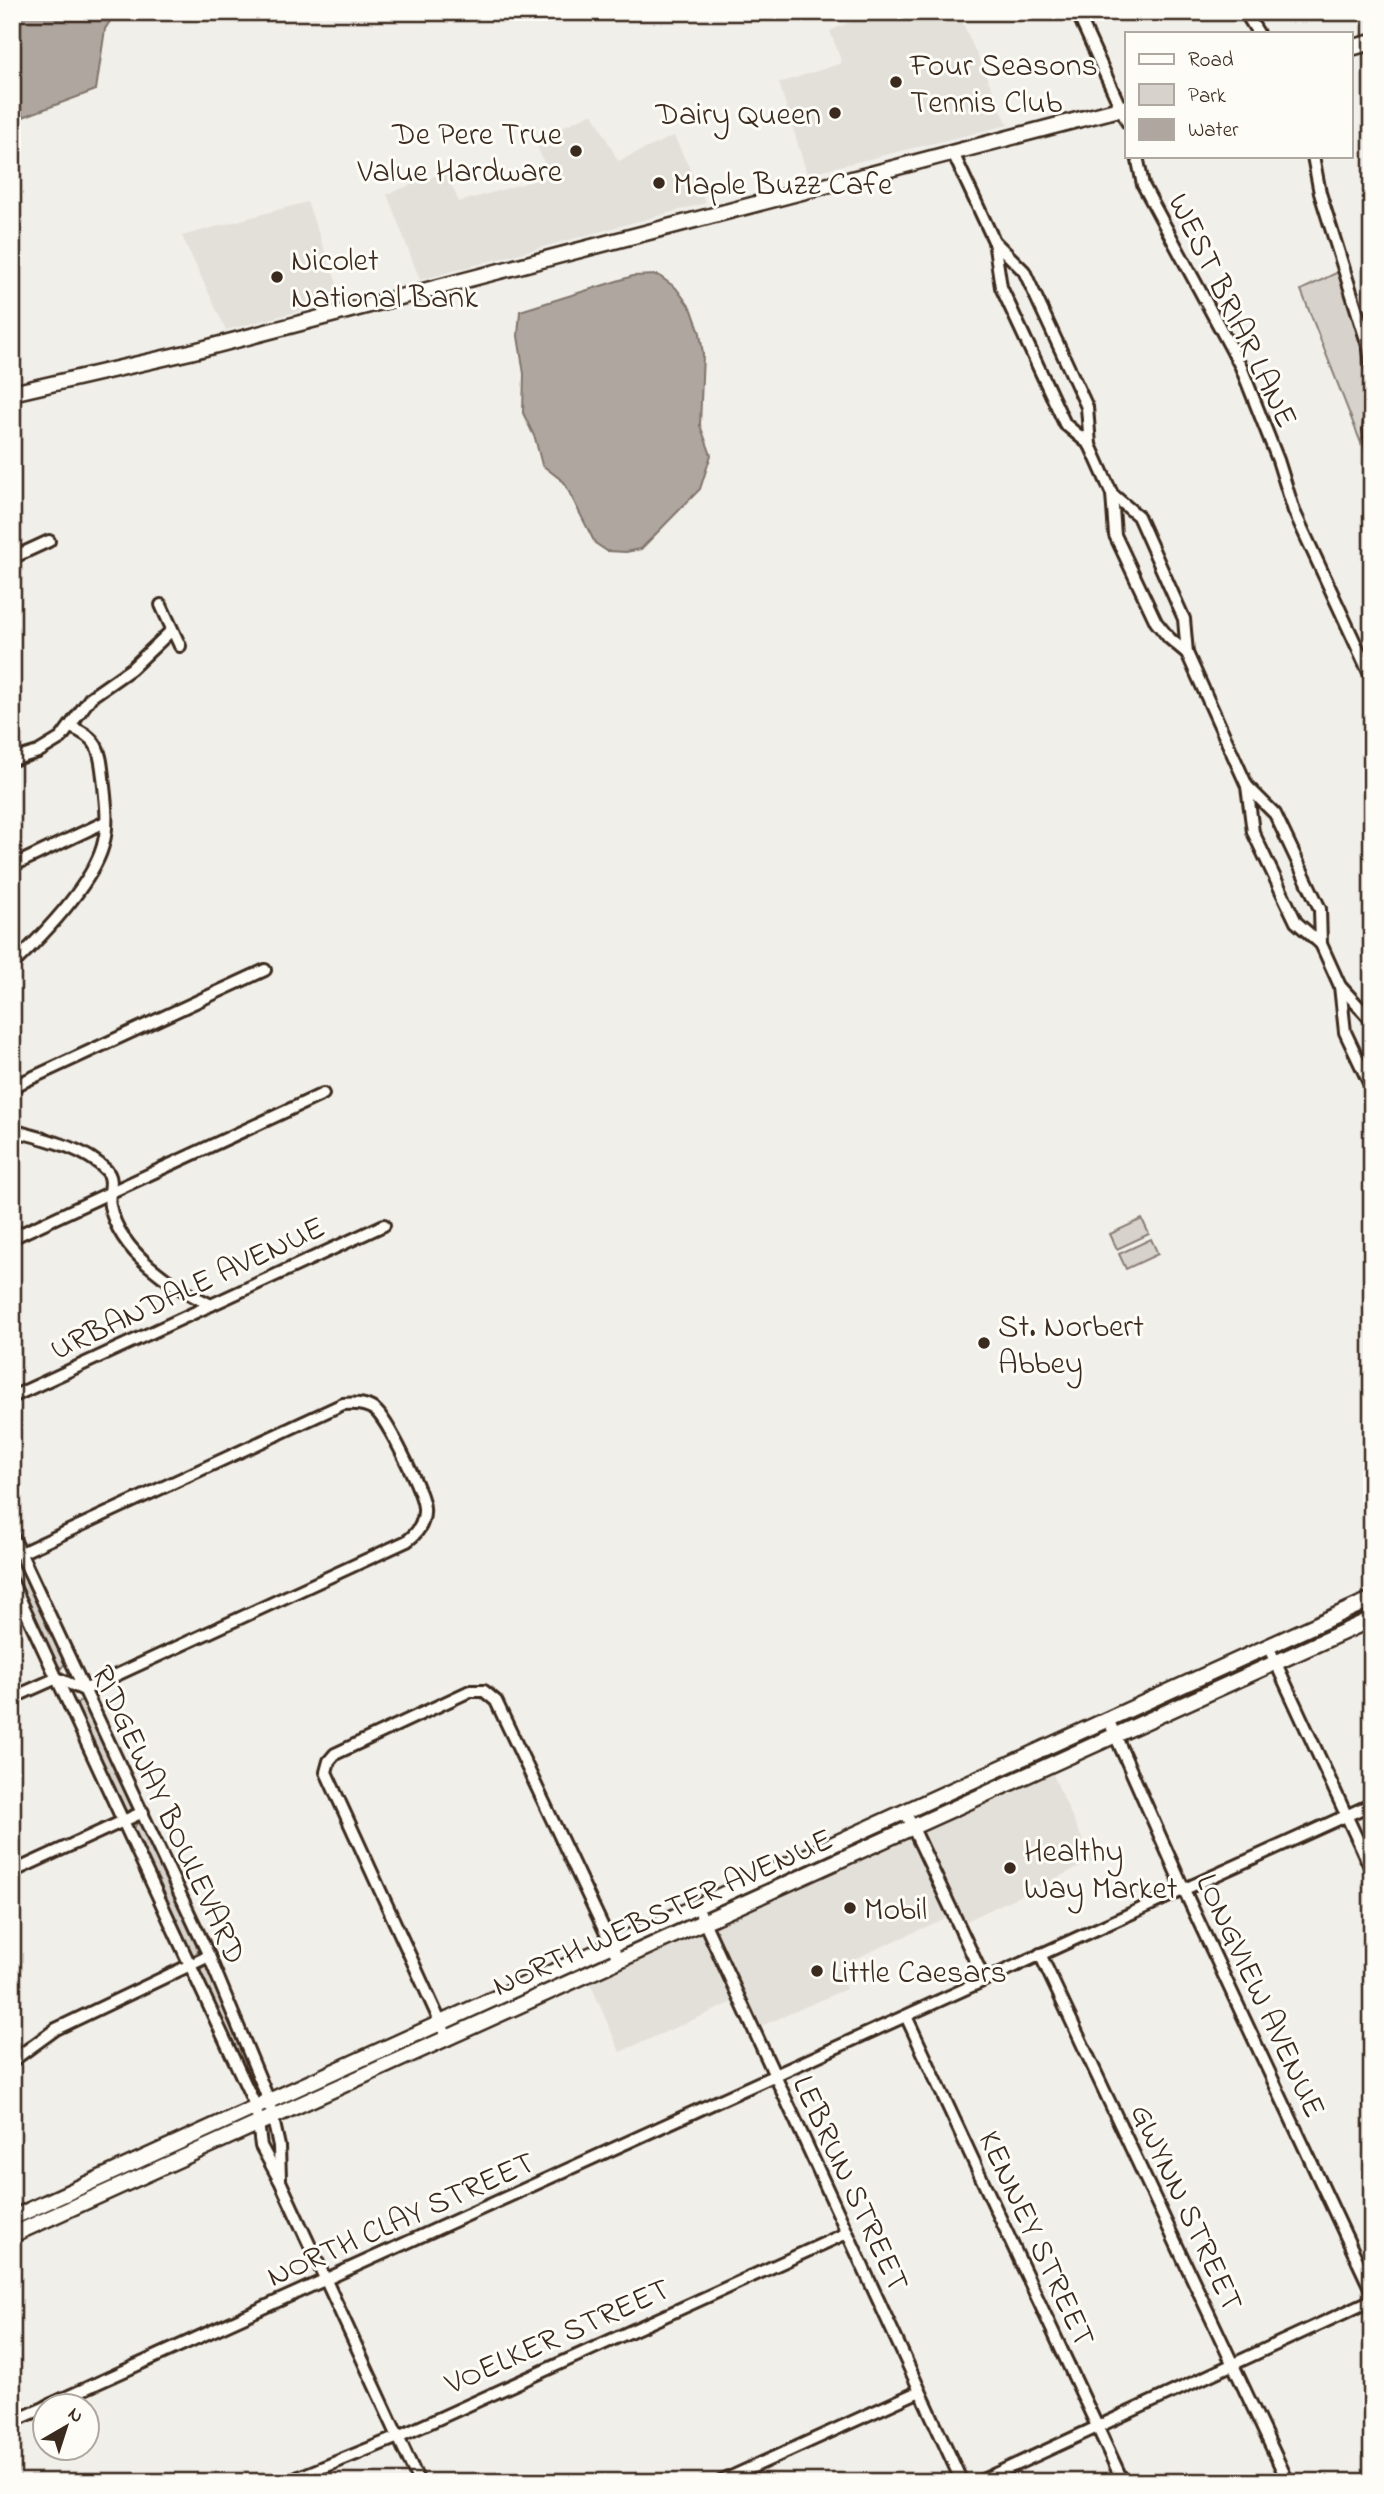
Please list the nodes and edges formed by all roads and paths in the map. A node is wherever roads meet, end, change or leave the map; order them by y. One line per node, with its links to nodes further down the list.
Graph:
1 (1077, 12): 6 (street)
2 (1245, 12): 3 (street)
3 (1257, 32)
4 (1372, 42): 5 (main road)
5 (1352, 48)
6 (1125, 112): 7 (main road)
7 (953, 153): 10 (street); 12 (main road)
8 (1137, 158): 23 (street, WEST BRIAR LANE)
9 (1313, 158): 11 (street)
10 (994, 241): 14 (street); 14 (street)
11 (1372, 371)
12 (12, 393)
13 (1372, 402): 15 (street)
14 (1090, 445): 16 (street)
15 (1372, 449)
16 (1112, 494): 22 (street); 22 (street)
17 (49, 541): 18 (street)
18 (12, 558)
19 (160, 605): 20 (street)
20 (172, 630): 21 (street); 24 (street)
21 (180, 646)
22 (1186, 653): 26 (street)
23 (1372, 679)
24 (71, 727): 25 (street); 27 (street)
25 (12, 760)
26 (1247, 786): 29 (street); 29 (street)
27 (105, 822): 28 (street); 30 (street)
28 (12, 866)
29 (1321, 944): 32 (street)
30 (12, 965)
31 (265, 970): 34 (street)
32 (1340, 986): 33 (street); 35 (street)
33 (1372, 1021)
34 (12, 1087)
35 (1372, 1088)
36 (323, 1094): 38 (street)
37 (12, 1130): 38 (street)
38 (110, 1193): 40 (street); 41 (street)
39 (384, 1225): 41 (street, URBANDALE AVENUE)
40 (12, 1238)
41 (211, 1305): 42 (street, URBANDALE AVENUE)
42 (12, 1397)
43 (12, 1535): 44 (street, RIDGEWAY BOULEVARD)
44 (16, 1552): 51 (street, RIDGEWAY BOULEVARD); 51 (street)
45 (12, 1582): 50 (street, RIDGEWAY BOULEVARD)
46 (1372, 1599): 48 (main road, NORTH WEBSTER AVENUE)
47 (1372, 1619): 49 (main road, NORTH WEBSTER AVENUE)
48 (1268, 1646): 49 (street); 53 (main road, NORTH WEBSTER AVENUE)
49 (1276, 1662): 54 (main road, NORTH WEBSTER AVENUE); 58 (street)
50 (57, 1678): 51 (street); 52 (street); 59 (street, RIDGEWAY BOULEVARD)
51 (84, 1690): 57 (street, RIDGEWAY BOULEVARD)
52 (12, 1698)
53 (1108, 1719): 54 (street, LONGVIEW AVENUE); 56 (main road, NORTH WEBSTER AVENUE)
54 (1116, 1735): 60 (main road, NORTH WEBSTER AVENUE); 63 (street, LONGVIEW AVENUE)
55 (1372, 1804): 58 (street, NORTH CLAY STREET)
56 (905, 1811): 60 (street); 64 (main road, NORTH WEBSTER AVENUE)
57 (143, 1812): 59 (street); 68 (street, RIDGEWAY BOULEVARD)
58 (1346, 1816): 61 (street); 63 (street, NORTH CLAY STREET)
59 (124, 1821): 62 (street); 70 (street, RIDGEWAY BOULEVARD)
60 (913, 1828): 65 (main road, NORTH WEBSTER AVENUE); 71 (street)
61 (1372, 1871)
62 (12, 1872)
63 (1184, 1890): 67 (street, NORTH CLAY STREET); 85 (street, LONGVIEW AVENUE)
64 (697, 1906): 65 (street, LEBRUN STREET); 66 (main road, NORTH WEBSTER AVENUE)
65 (704, 1923): 69 (main road, NORTH WEBSTER AVENUE); 76 (street, LEBRUN STREET)
66 (611, 1945): 69 (street); 73 (main road, NORTH WEBSTER AVENUE); 73 (street)
67 (1040, 1954): 71 (street, NORTH CLAY STREET); 87 (street, GWYNN STREET)
68 (209, 1956): 70 (street); 77 (street, RIDGEWAY BOULEVARD)
69 (619, 1961): 74 (main road, NORTH WEBSTER AVENUE)
70 (191, 1965): 75 (street); 77 (street, RIDGEWAY BOULEVARD)
71 (984, 1979): 72 (street, NORTH CLAY STREET)
72 (906, 2016): 76 (street, NORTH CLAY STREET); 92 (street, KENNEY STREET)
73 (440, 2023): 74 (street); 77 (main road, NORTH WEBSTER AVENUE)
74 (448, 2039): 78 (main road, NORTH WEBSTER AVENUE)
75 (12, 2061)
76 (774, 2077): 82 (street, LEBRUN STREET); 84 (street, NORTH CLAY STREET)
77 (262, 2104): 78 (street, RIDGEWAY BOULEVARD); 79 (street, RIDGEWAY BOULEVARD); 81 (main road, NORTH WEBSTER AVENUE)
78 (274, 2118): 79 (main road, NORTH WEBSTER AVENUE); 80 (street, RIDGEWAY BOULEVARD)
79 (259, 2124): 80 (street, RIDGEWAY BOULEVARD); 83 (main road, NORTH WEBSTER AVENUE)
80 (280, 2181): 84 (street, RIDGEWAY BOULEVARD)
81 (12, 2218)
82 (847, 2233): 88 (street, LEBRUN STREET); 93 (street, VOELKER STREET)
83 (12, 2235)
84 (326, 2280): 89 (street, NORTH CLAY STREET); 93 (street, RIDGEWAY BOULEVARD)
85 (1372, 2292)
86 (1372, 2300): 87 (street)
87 (1232, 2363): 92 (street); 100 (street, GWYNN STREET)
88 (920, 2391): 96 (street); 97 (street, LEBRUN STREET)
89 (79, 2392)
90 (32, 2413): 91 (street, NORTH CLAY STREET)
91 (12, 2422)
92 (1097, 2426): 98 (street); 99 (street, KENNEY STREET)
93 (398, 2437): 94 (street, VOELKER STREET); 95 (street, RIDGEWAY BOULEVARD)
94 (287, 2482)
95 (419, 2482)
96 (720, 2482)
97 (962, 2482)
98 (978, 2482)
99 (1123, 2482)
100 (1288, 2482)

